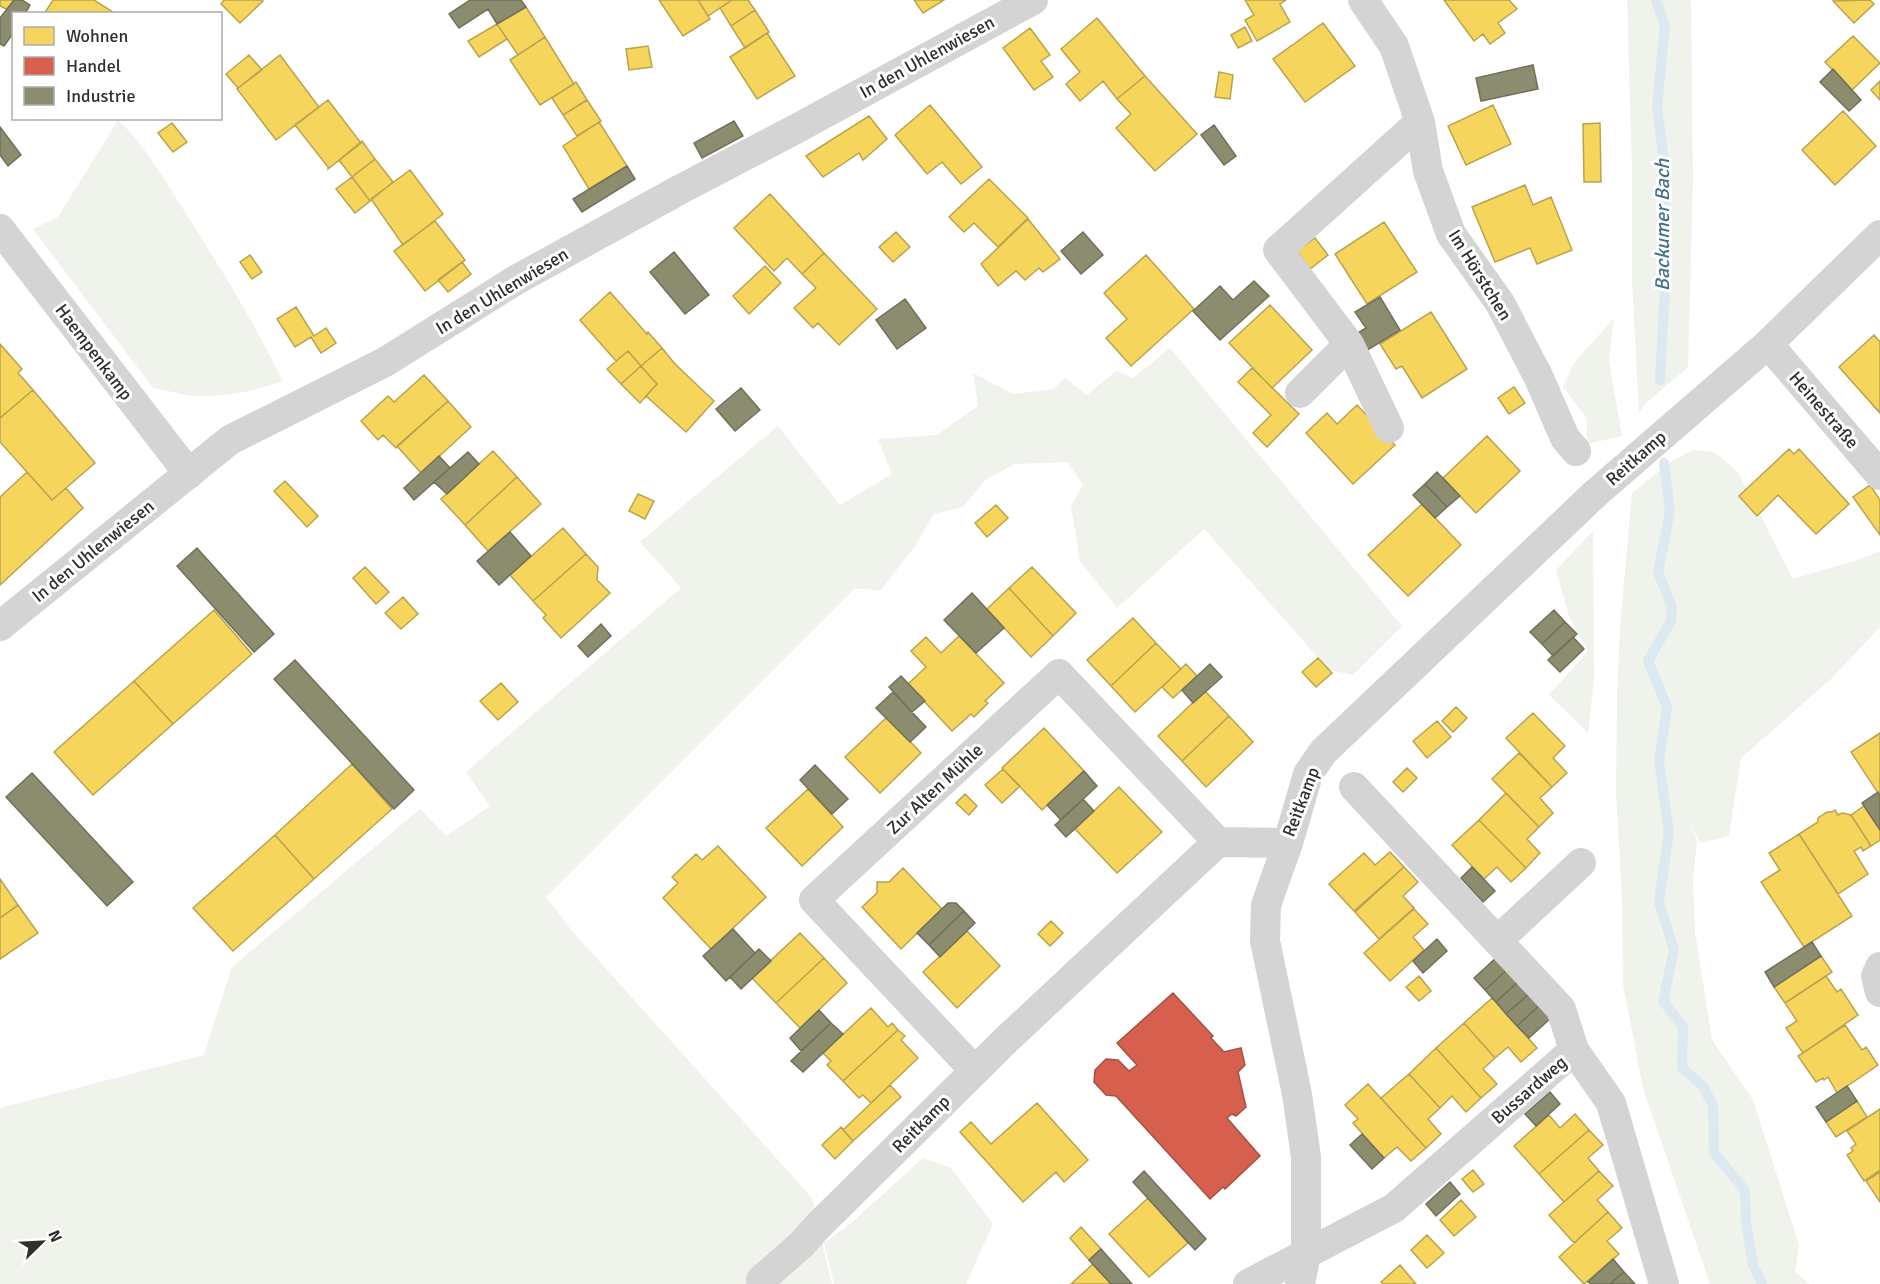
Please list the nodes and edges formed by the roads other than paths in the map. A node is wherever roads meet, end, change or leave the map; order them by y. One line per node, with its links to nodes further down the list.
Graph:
1 (1033, 0): 11 (street, In den Uhlenwiesen)
2 (1363, 0): 3 (street, Im Hörstchen)
3 (1420, 122): 6 (street); 10 (street, Im Hörstchen)
4 (0, 229): 11 (street, Haempenkamp)
5 (1880, 235): 7 (street, Reitkamp)
6 (1349, 344): 8 (street); 9 (street)
7 (1768, 344): 12 (street, Heinestraße); 16 (street, Reitkamp)
8 (1300, 393)
9 (1389, 428)
10 (1576, 451)
11 (189, 474): 13 (street, In den Uhlenwiesen)
12 (1880, 475)
13 (0, 626)
14 (1354, 787): 18 (street)
15 (1218, 842): 16 (street, Reitkamp); 22 (street, Reitkamp); 22 (street, Zur Alten Mühle)
16 (1288, 843): 23 (street)
17 (1581, 862): 18 (street)
18 (1498, 940): 21 (street)
19 (1880, 967): 20 (street)
20 (1880, 992)
21 (1574, 1050): 23 (street, Bussardweg); 27 (street, Bussardweg)
22 (975, 1071): 24 (street, Reitkamp)
23 (1306, 1252): 25 (street, Bussardweg); 26 (street)
24 (761, 1280)
25 (1248, 1284)
26 (1300, 1284)
27 (1665, 1284)

